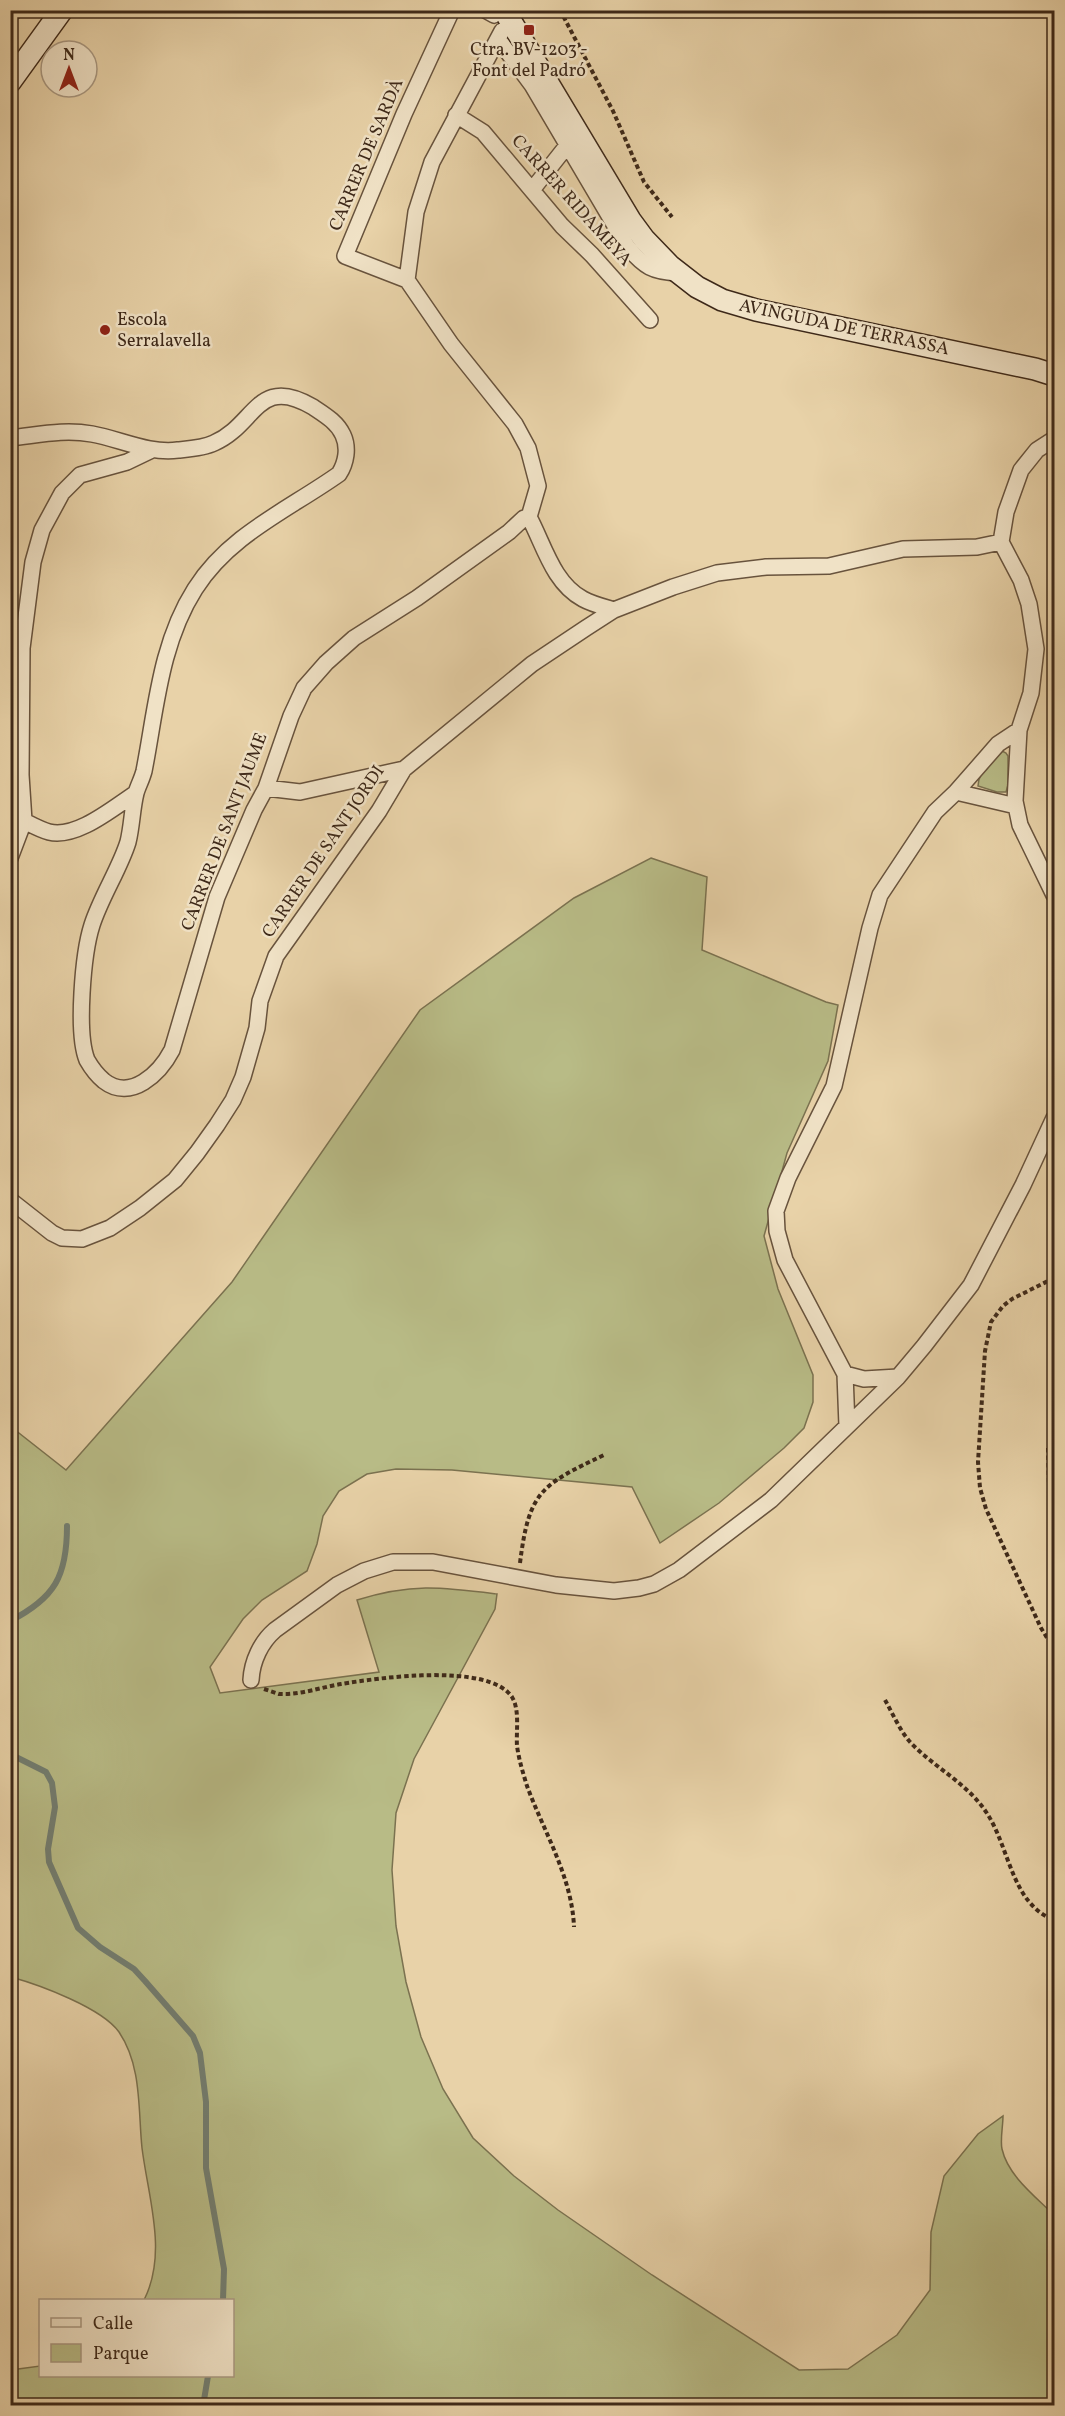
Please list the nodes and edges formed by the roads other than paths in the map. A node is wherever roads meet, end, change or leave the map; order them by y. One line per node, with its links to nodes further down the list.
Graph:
1 (16, 10): 6 (street)
2 (62, 10): 8 (street)
3 (452, 10): 12 (street, CARRER DE SARDÀ)
4 (485, 10): 5 (street)
5 (503, 13): 7 (street); 10 (street, AVINGUDA DE TERRASSA)
6 (10, 14)
7 (498, 39): 9 (street); 10 (street)
8 (10, 82)
9 (456, 115): 11 (street, CARRER RIDAMEYA); 12 (street)
10 (573, 138): 11 (street); 14 (street, AVINGUDA DE TERRASSA)
11 (532, 190): 13 (street, CARRER RIDAMEYA)
12 (407, 280): 18 (street)
13 (650, 320)
14 (1048, 370)
15 (10, 438): 17 (street)
16 (1054, 439): 19 (street)
17 (152, 450): 25 (street, CARRER DE SANT JAUME); 27 (street)
18 (529, 517): 20 (street); 23 (street, CARRER DE SANT JAUME)
19 (1001, 542): 20 (street, CARRER DE SANT JORDI); 21 (street)
20 (614, 610): 22 (street, CARRER DE SANT JORDI)
21 (1019, 730): 24 (street); 26 (street)
22 (404, 769): 23 (street); 31 (street, CARRER DE SANT JORDI)
23 (266, 788): 25 (street, CARRER DE SANT JAUME)
24 (956, 792): 26 (street); 32 (street)
25 (136, 793): 27 (street)
26 (1016, 806): 29 (street)
27 (24, 821): 28 (street)
28 (10, 858)
29 (1054, 895)
30 (1054, 1118): 33 (street)
31 (10, 1200)
32 (845, 1374): 33 (street); 34 (street)
33 (898, 1377): 34 (street)
34 (846, 1426): 35 (street)
35 (251, 1680)

